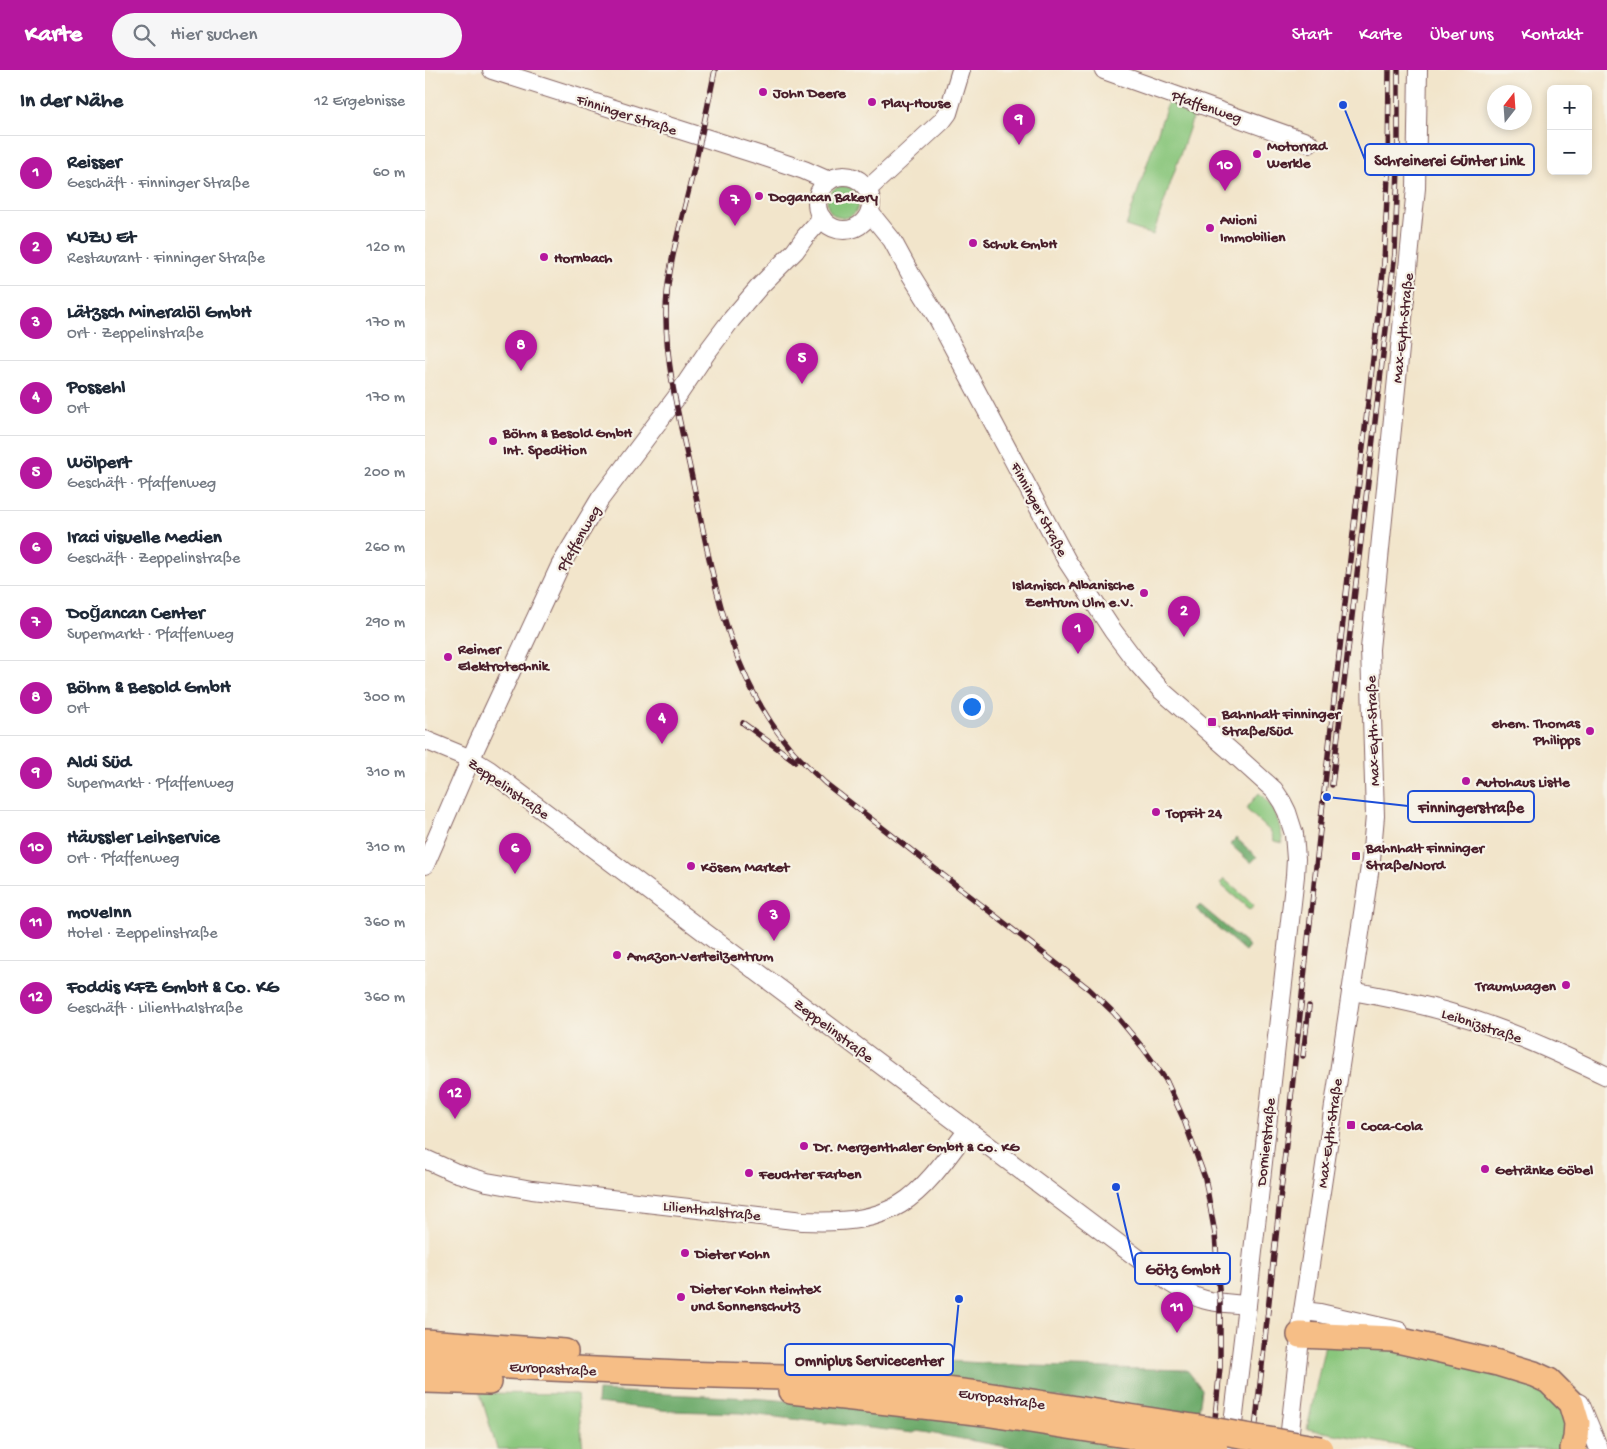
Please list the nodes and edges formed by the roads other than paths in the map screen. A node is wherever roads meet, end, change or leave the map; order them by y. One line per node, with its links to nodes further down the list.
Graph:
1 (961, 70): 8 (street)
2 (1104, 70): 6 (street, Pfaffenweg)
3 (1418, 70): 15 (street, Max-Eyth-Straße)
4 (499, 71): 5 (street, Finninger Straße)
5 (541, 78): 7 (street, Finninger Straße)
6 (1309, 143)
7 (826, 183): 8 (street, Finninger Straße); 10 (street)
8 (865, 186): 9 (street)
9 (866, 218): 10 (street); 13 (street, Finninger Straße)
10 (825, 221): 12 (street, Pfaffenweg)
11 (425, 740): 12 (street, Zeppelinstraße)
12 (471, 760): 14 (street, Pfaffenweg); 17 (street, Zeppelinstraße)
13 (1294, 834): 19 (street, Dornierstraße)
14 (425, 865)
15 (1351, 990): 16 (street, Leibnizstraße); 20 (street, Max-Eyth-Straße)
16 (1607, 1076)
17 (967, 1131): 18 (street, Lilienthalstraße); 19 (street, Zeppelinstraße)
18 (425, 1159)
19 (1247, 1305): 28 (street, Dornierstraße)
20 (1302, 1323): 29 (street, Max-Eyth-Straße); 31 (highway); 32 (street)
21 (425, 1342): 24 (highway)
22 (425, 1362): 23 (highway, Europastraße)
23 (680, 1374): 24 (highway, Europastraße); 26 (highway, Europastraße)
24 (856, 1379): 27 (highway, Europastraße)
25 (425, 1380): 26 (highway)
26 (809, 1394): 27 (highway, Europastraße)
27 (1208, 1441): 30 (highway, Europastraße, bridge)
28 (1229, 1449)
29 (1288, 1449)
30 (1321, 1449)
31 (1573, 1449)
32 (1599, 1449)

